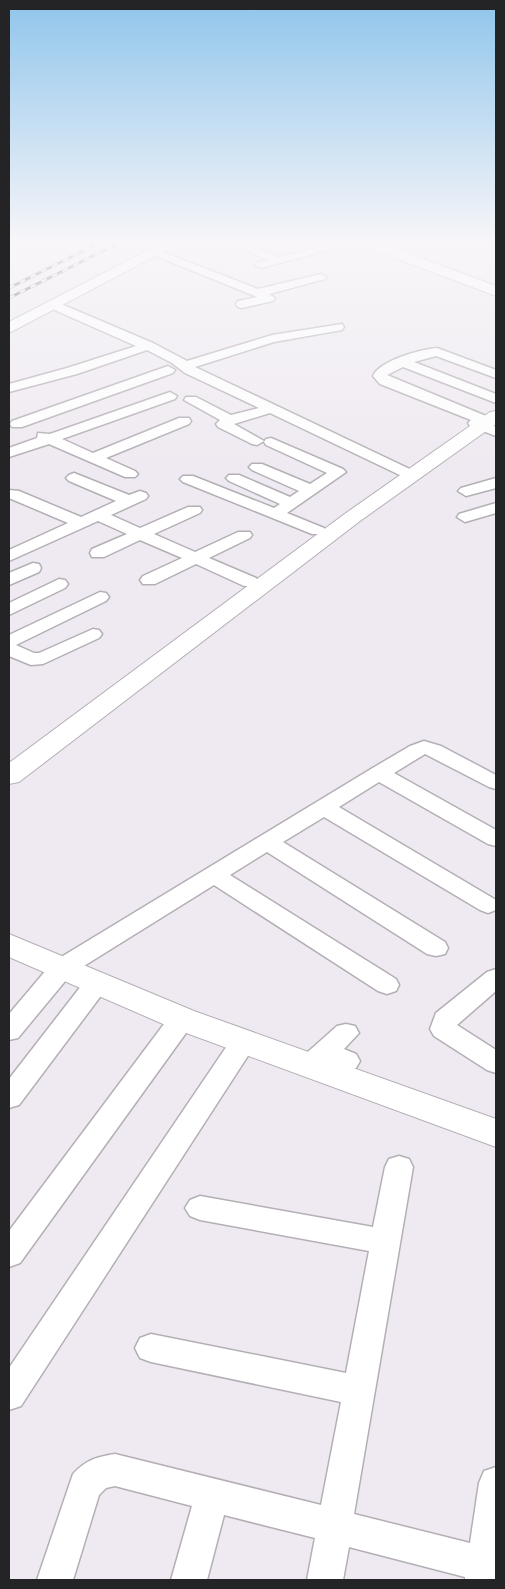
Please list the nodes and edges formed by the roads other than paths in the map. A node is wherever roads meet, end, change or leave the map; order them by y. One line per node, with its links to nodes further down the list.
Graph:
1 (30, 317): 4 (street)
2 (82, 317): 5 (street)
3 (338, 327): 7 (street)
4 (9, 328)
5 (148, 346): 7 (street); 10 (street)
6 (402, 362): 9 (street); 11 (street); 14 (street)
7 (188, 368): 8 (street); 13 (street)
8 (167, 373): 16 (street); 19 (street)
9 (496, 374)
10 (9, 388)
11 (496, 398)
12 (191, 400): 17 (street)
13 (271, 409): 17 (street); 24 (street)
14 (488, 420): 24 (street)
15 (184, 421): 22 (street)
16 (13, 423): 19 (street)
17 (221, 425): 18 (street)
18 (261, 437): 20 (street); 30 (street)
19 (49, 438): 21 (street); 22 (street)
20 (226, 445)
21 (9, 453)
22 (92, 458): 25 (street)
23 (258, 467): 30 (street)
24 (406, 473): 40 (street); 58 (street)
25 (130, 474)
26 (74, 478): 37 (street)
27 (234, 478): 33 (street)
28 (188, 480): 36 (street)
29 (496, 483): 31 (street)
30 (311, 490): 33 (street)
31 (466, 491)
32 (13, 494): 39 (street)
33 (292, 503): 36 (street)
34 (496, 508): 38 (street)
35 (194, 510): 41 (street)
36 (275, 514): 40 (street)
37 (99, 516): 39 (street); 41 (street)
38 (465, 517)
39 (82, 523): 43 (street)
40 (318, 531): 49 (street)
41 (140, 534): 44 (street); 45 (street)
42 (244, 535): 45 (street)
43 (13, 550)
44 (98, 553)
45 (193, 558): 48 (street); 49 (street)
46 (33, 568): 47 (street)
47 (9, 580)
48 (149, 580)
49 (250, 582): 56 (street)
50 (59, 584): 52 (street)
51 (100, 597): 54 (street)
52 (9, 610)
53 (93, 634): 55 (street)
54 (9, 642)
55 (9, 649)
56 (9, 758)
57 (378, 773): 59 (street); 60 (street); 61 (street)
58 (9, 776)
59 (496, 783)
60 (323, 807): 62 (street); 64 (street)
61 (496, 839)
62 (267, 842): 63 (street); 66 (street)
63 (214, 875): 68 (street); 70 (street)
64 (488, 905)
65 (9, 945): 68 (street)
66 (436, 948)
67 (9, 960): 68 (street)
68 (58, 973): 71 (street); 73 (street)
69 (496, 978): 77 (street)
70 (387, 985)
71 (94, 987): 72 (street); 78 (street)
72 (179, 1023): 75 (street); 84 (street)
73 (9, 1031)
74 (346, 1033): 76 (street)
75 (241, 1046): 76 (street); 79 (street); 87 (street)
76 (327, 1059): 79 (street)
77 (496, 1063)
78 (9, 1098)
79 (423, 1112): 80 (street)
80 (495, 1133)
81 (399, 1167): 83 (street)
82 (200, 1208): 83 (street)
83 (385, 1242): 86 (street)
84 (9, 1254)
85 (151, 1348): 86 (street)
86 (359, 1391): 90 (street)
87 (9, 1395)
88 (496, 1484): 91 (street)
89 (212, 1495): 90 (street); 92 (street); 93 (street)
90 (334, 1526): 91 (street); 94 (street)
91 (488, 1570)
92 (55, 1580)
93 (189, 1580)
94 (325, 1580)

